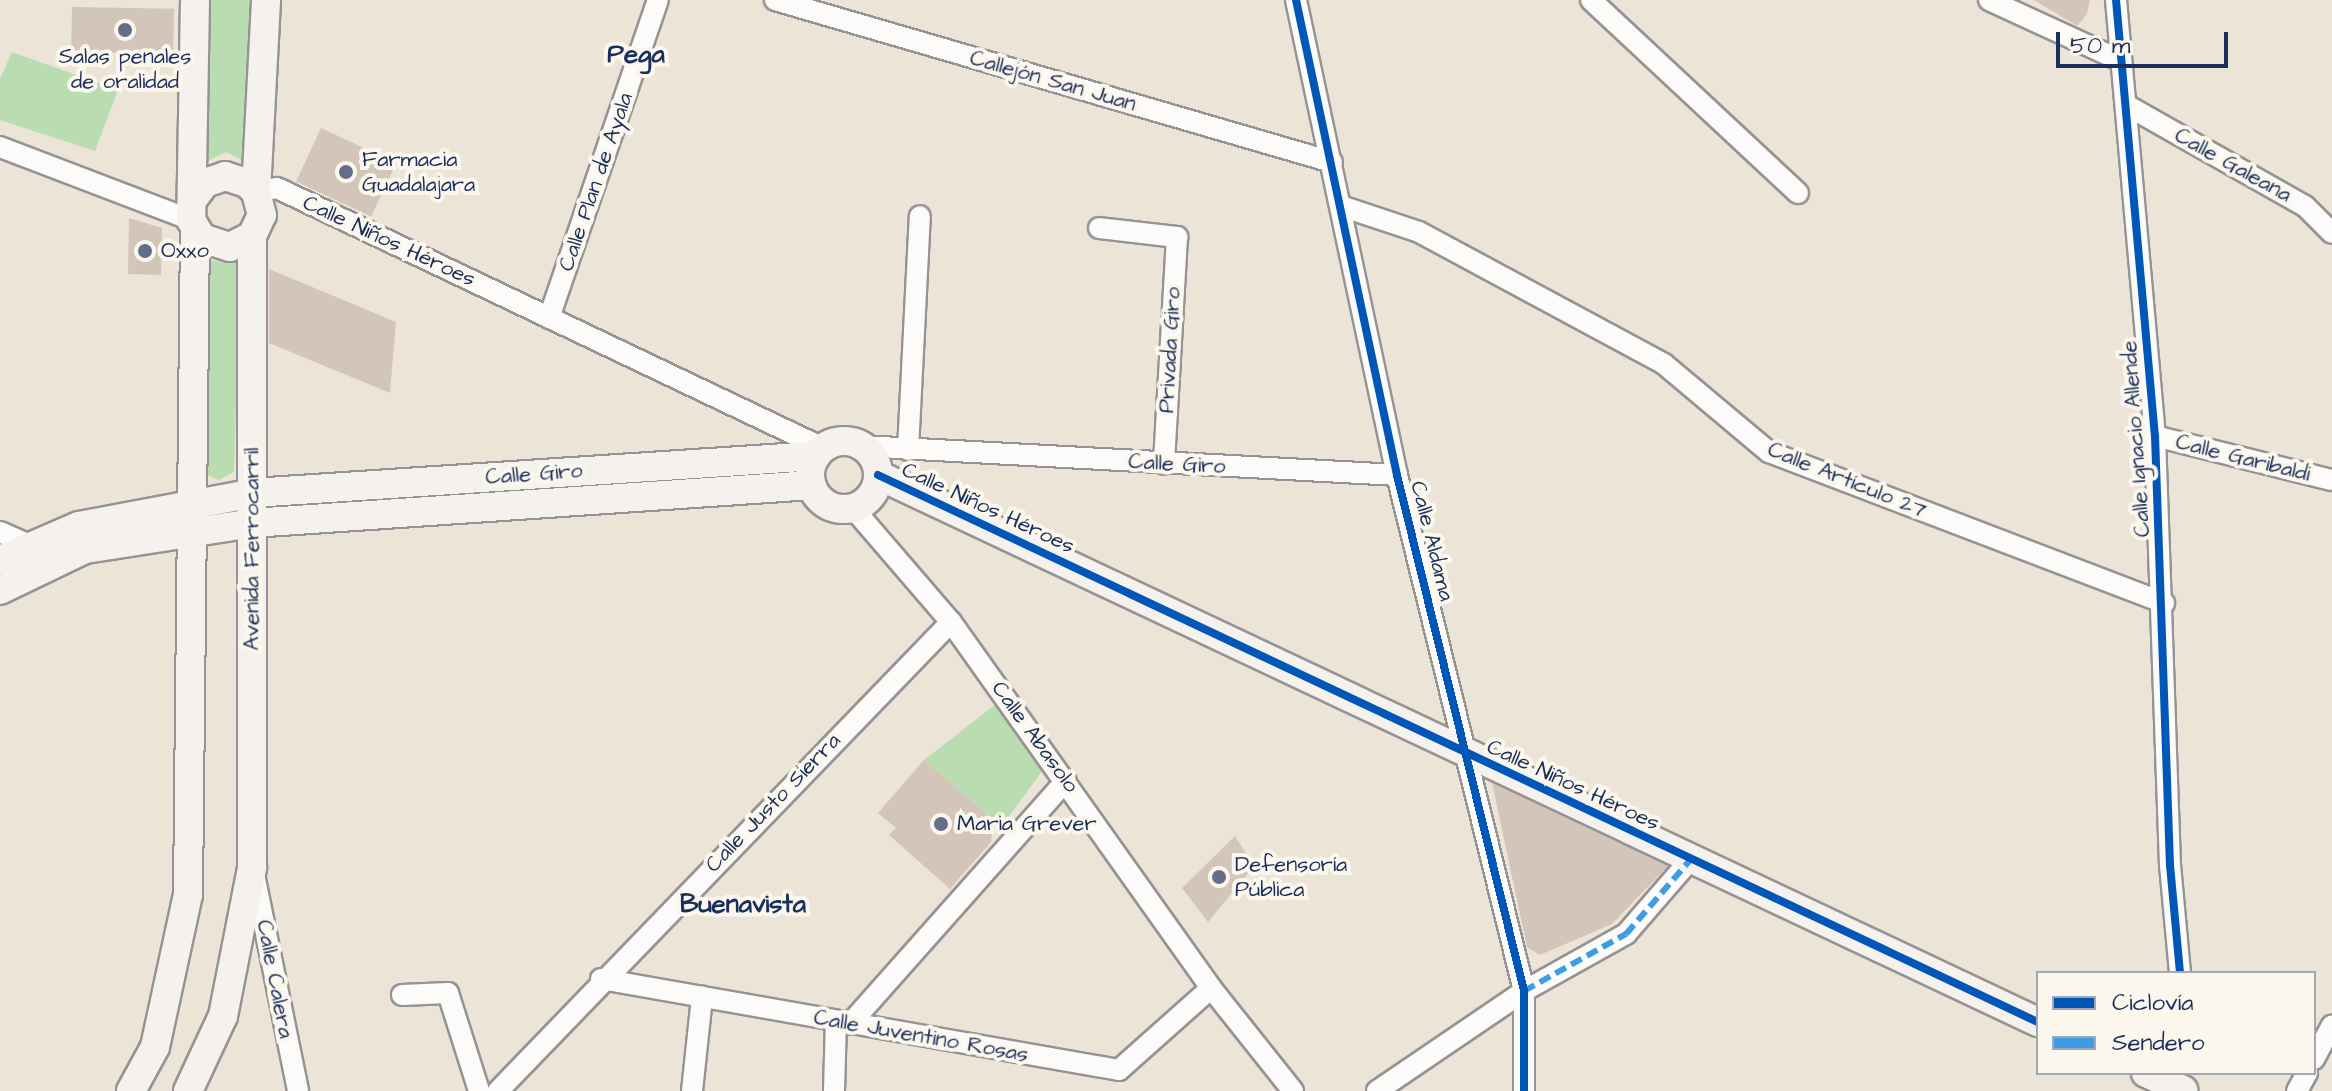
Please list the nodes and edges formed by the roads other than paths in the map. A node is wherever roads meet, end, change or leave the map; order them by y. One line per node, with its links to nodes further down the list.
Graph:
1 (195, 0): 16 (street)
2 (266, 0): 13 (street, Avenida Ferrocarril)
3 (658, 0): 21 (street, Calle Plan de Ayala)
4 (775, 0): 12 (street, Callejón San Juan)
5 (1296, 0): 12 (street, Calle Aldama)
6 (1591, 0): 14 (street)
7 (1989, 0): 9 (street)
8 (2116, 0): 9 (street, Calle Ignacio Allende)
9 (2117, 59): 10 (street, Calle Ignacio Allende)
10 (2128, 106): 19 (street, Calle Galeana); 22 (street, Calle Ignacio Allende)
11 (0, 147): 16 (street)
12 (1332, 162): 15 (street, Calle Aldama)
13 (256, 192): 16 (street); 20 (street, Avenida Ferrocarril); 21 (street, Calle Niños Héroes)
14 (1798, 193)
15 (1341, 206): 28 (street, Calle Aldama); 39 (street, Calle Artículo 27)
16 (193, 216): 20 (street); 33 (street)
17 (920, 216): 24 (street)
18 (1099, 228): 26 (street, Privada Giro)
19 (2332, 233)
20 (252, 236): 31 (street, Avenida Ferrocarril)
21 (549, 318): 25 (street, Calle Niños Héroes)
22 (2155, 436): 29 (street, Calle Garibaldi); 39 (street, Calle Ignacio Allende)
23 (862, 446): 24 (street, Calle Giro); 25 (street); 27 (street)
24 (908, 450): 26 (street, Calle Giro)
25 (819, 452): 30 (street); 31 (street, Calle Giro)
26 (1164, 464): 28 (street, Calle Giro)
27 (878, 475): 32 (street); 41 (street, Calle Niños Héroes)
28 (1397, 475): 41 (street, Calle Aldama)
29 (2332, 480)
30 (812, 485): 32 (street); 34 (street, Calle Giro)
31 (253, 493): 33 (street, Calle Giro); 34 (street, Avenida Ferrocarril)
32 (852, 507): 40 (street, Calle Abasolo)
33 (191, 518): 34 (street, Calle Giro); 36 (street); 56 (street)
34 (252, 523): 44 (street, Avenida Ferrocarril)
35 (0, 532): 36 (street)
36 (45, 555): 37 (street); 38 (street)
37 (0, 560)
38 (0, 590)
39 (2164, 603): 45 (street, Calle Ignacio Allende)
40 (951, 622): 42 (street, Calle Abasolo); 46 (street, Calle Justo Sierra)
41 (1466, 755): 43 (street, Calle Niños Héroes); 48 (street, Calle Aldama)
42 (1066, 781): 47 (street, Calle Abasolo); 52 (street)
43 (1690, 860): 48 (street); 51 (street, Calle Niños Héroes)
44 (252, 868): 57 (street, Avenida Ferrocarril); 58 (street, Calle Calera)
45 (2180, 971)
46 (601, 979): 50 (street, Calle Juventino Rosas); 60 (street, Calle Justo Sierra)
47 (1211, 988): 52 (street, Calle Juventino Rosas); 63 (street, Calle Abasolo)
48 (1524, 991): 64 (street); 65 (street, Calle Aldama)
49 (402, 995): 59 (street)
50 (702, 997): 52 (street, Calle Juventino Rosas); 61 (street)
51 (2036, 1021)
52 (843, 1023): 62 (street)
53 (2332, 1025): 54 (street)
54 (2316, 1055)
55 (2150, 1075): 66 (street)
56 (131, 1091)
57 (188, 1091)
58 (298, 1091)
59 (479, 1091)
60 (498, 1091)
61 (692, 1091)
62 (834, 1091)
63 (1293, 1091)
64 (1377, 1091)
65 (1524, 1091)
66 (2184, 1091)

